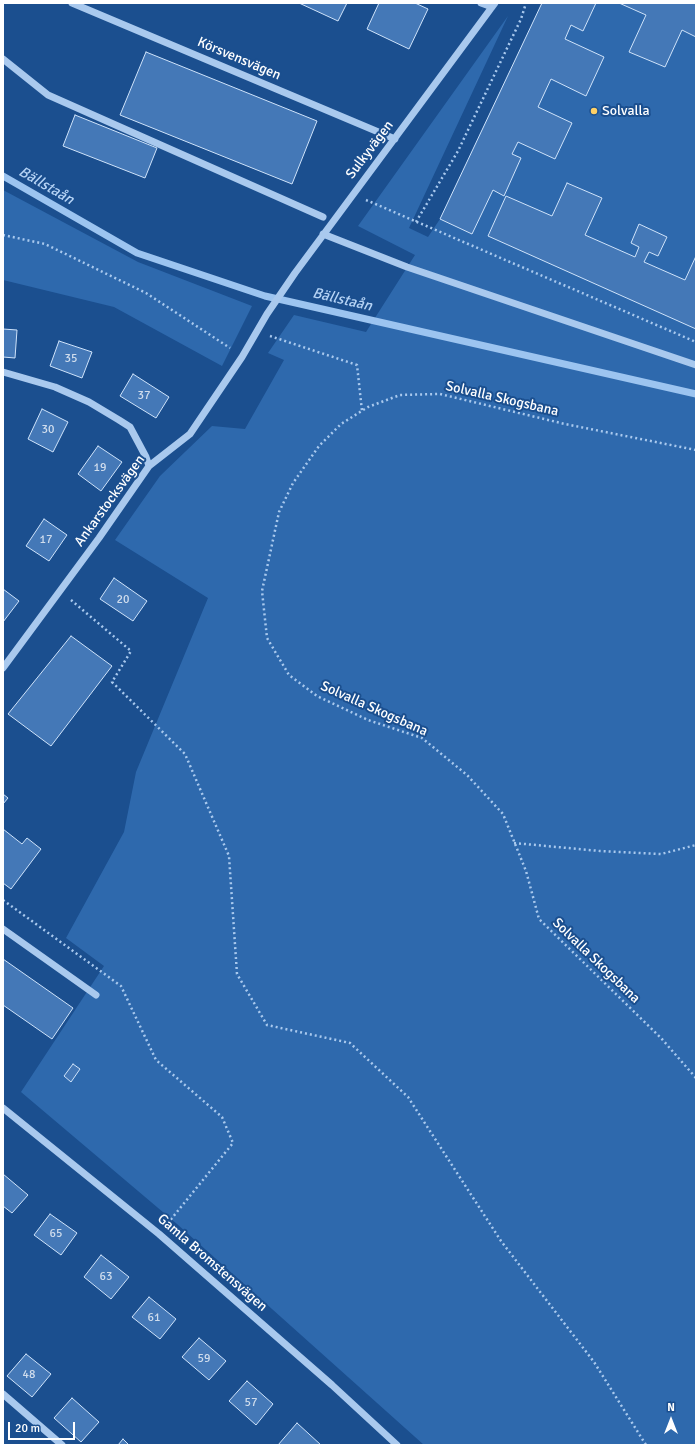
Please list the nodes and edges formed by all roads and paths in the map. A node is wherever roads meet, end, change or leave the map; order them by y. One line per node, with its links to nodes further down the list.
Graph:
1 (72, 3): 6 (street, Körsvensvägen)
2 (481, 3): 4 (street)
3 (526, 3): 9 (path)
4 (494, 5): 6 (street, Sulkyvägen)
5 (3, 59): 8 (street)
6 (395, 139): 7 (street, Sulkyvägen)
7 (353, 195): 9 (path); 10 (street, Sulkyvägen)
8 (323, 217)
9 (416, 222): 14 (path)
10 (323, 234): 12 (street, Sulkyvägen); 16 (street)
11 (3, 235): 15 (path)
12 (267, 314): 13 (street, Ankarstocksvägen)
13 (256, 332): 15 (street, Ankarstocksvägen); 18 (path)
14 (696, 342)
15 (242, 357): 20 (street, Ankarstocksvägen)
16 (696, 365)
17 (3, 372): 20 (street)
18 (362, 411): 19 (path, Solvalla Skogsbana); 23 (path, Solvalla Skogsbana)
19 (696, 450)
20 (149, 466): 21 (street, Ankarstocksvägen)
21 (61, 591): 22 (street, Ankarstocksvägen); 34 (path)
22 (3, 668)
23 (514, 843): 24 (path); 28 (path, Solvalla Skogsbana)
24 (696, 846)
25 (3, 900): 30 (path)
26 (3, 929): 27 (street)
27 (96, 995)
28 (696, 1078)
29 (3, 1108): 30 (street, Gamla Bromstensvägen)
30 (159, 1234): 33 (street, Gamla Bromstensvägen)
31 (3, 1394): 32 (street)
32 (62, 1445)
33 (397, 1445)
34 (646, 1445)

